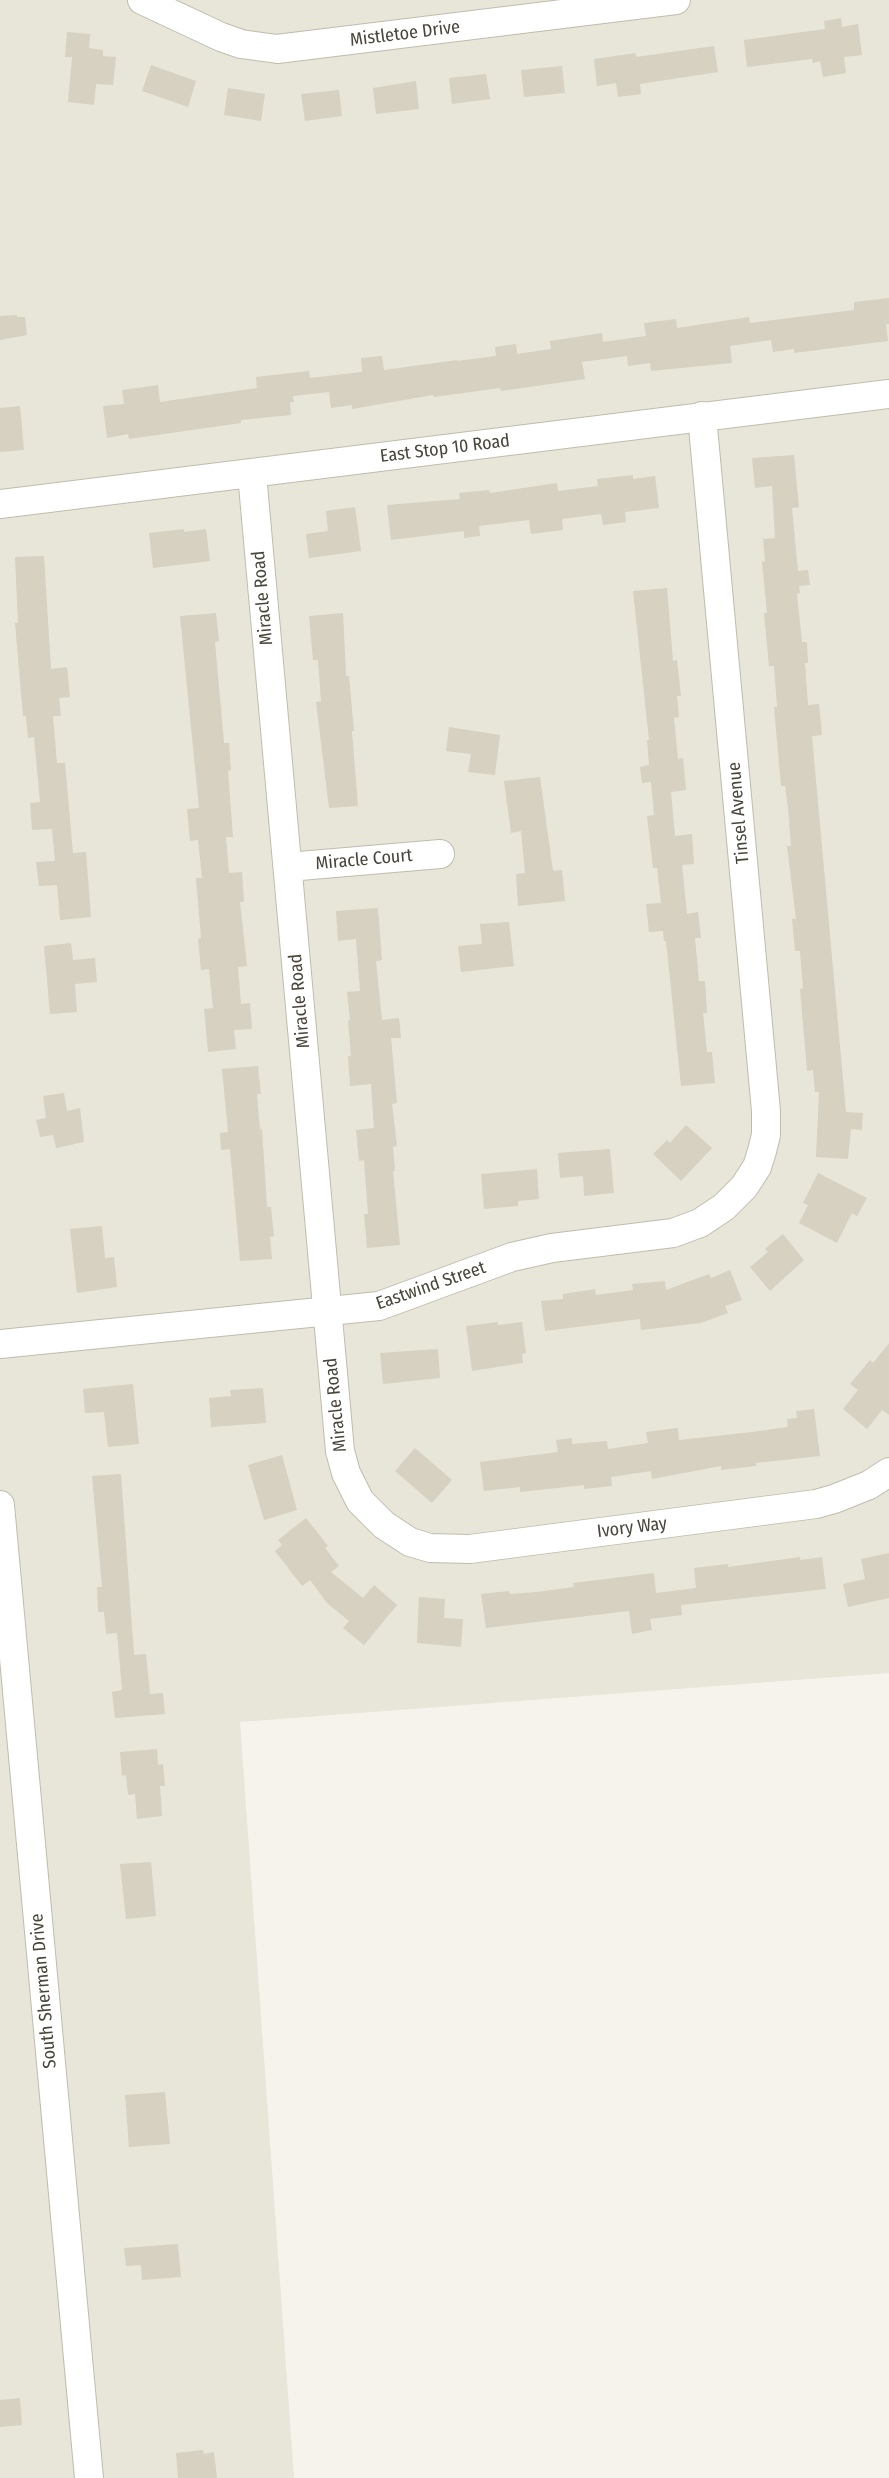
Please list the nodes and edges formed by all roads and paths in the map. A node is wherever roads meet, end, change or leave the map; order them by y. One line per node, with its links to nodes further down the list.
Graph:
1 (142, 0): 3 (street, Mistletoe Drive)
2 (676, 0): 3 (street, Mistletoe Drive)
3 (179, 8)
4 (889, 394): 5 (street, East Stop 10 Road)
5 (702, 416): 6 (street, East Stop 10 Road); 10 (street, Tinsel Avenue)
6 (252, 474): 7 (street, East Stop 10 Road); 9 (street, Miracle Road)
7 (0, 504)
8 (440, 854): 9 (street, Miracle Court)
9 (288, 867): 11 (street, Miracle Road)
10 (732, 1201): 11 (street, Eastwind Street)
11 (328, 1311): 12 (street, Eastwind Street); 15 (street, Miracle Road)
12 (0, 1344)
13 (889, 1472): 15 (street, Ivory Way)
14 (0, 1505): 16 (street, South Sherman Drive)
15 (376, 1518)
16 (2, 1561): 17 (street, South Sherman Drive)
17 (88, 2478)

